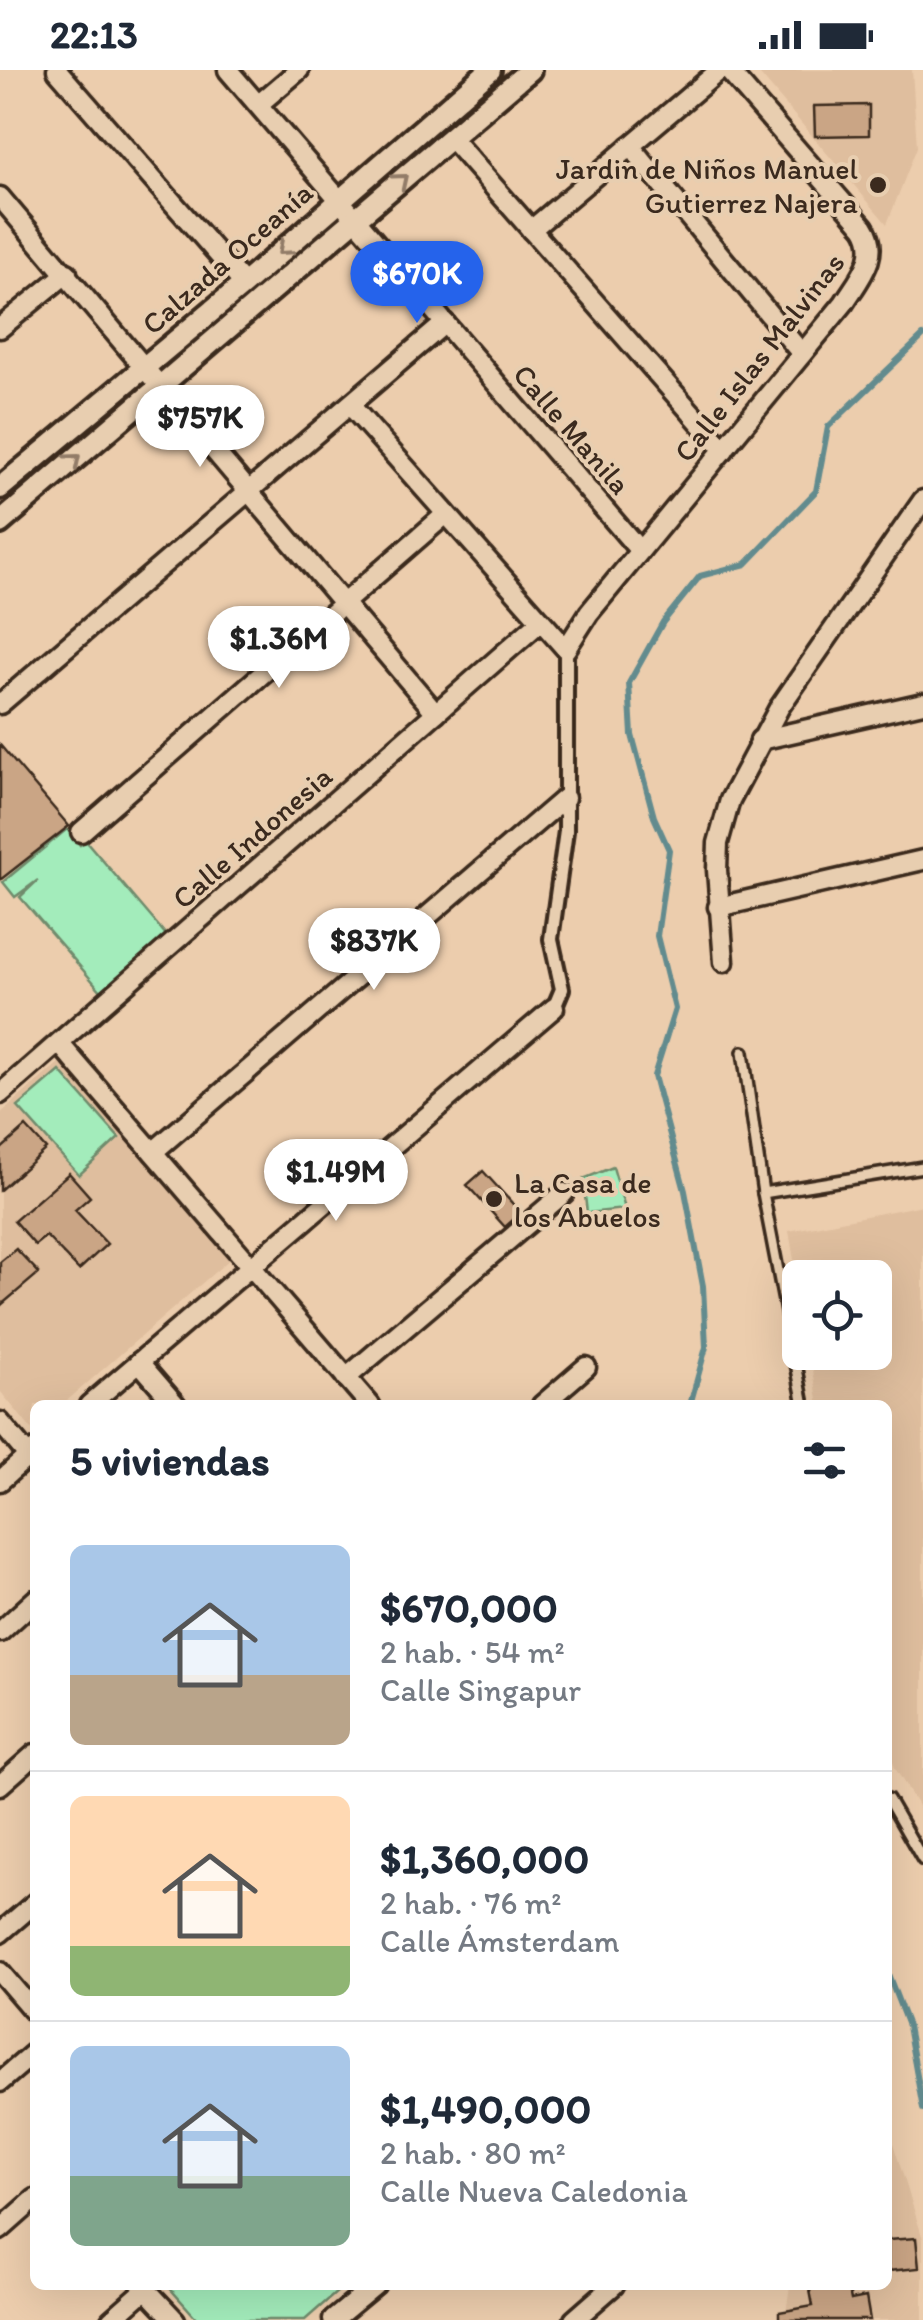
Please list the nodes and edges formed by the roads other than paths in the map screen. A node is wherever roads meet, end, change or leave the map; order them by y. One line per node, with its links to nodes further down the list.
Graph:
1 (57, 70): 16 (street)
2 (228, 70): 8 (street, Calle Manila)
3 (300, 70): 8 (street)
4 (490, 70): 12 (street, Calzada Oceanía)
5 (530, 70): 9 (street, Calzada Oceanía)
6 (720, 70): 10 (street)
7 (728, 70): 19 (street, Calle Islas Malvinas)
8 (259, 104): 12 (street, Calle Manila)
9 (451, 138): 13 (street, Calzada Oceanía, one-way to 9); 14 (street)
10 (630, 146): 14 (street); 19 (street)
11 (0, 197): 15 (street)
12 (340, 200): 13 (street, Calle Manila); 16 (street, Calzada Oceanía, one-way to 16)
13 (356, 218): 17 (street, Calle Manila); 21 (street, Calzada Oceanía)
14 (531, 230): 23 (street)
15 (67, 273): 18 (street); 20 (street)
16 (244, 284): 20 (street, Calzada Oceanía)
17 (446, 323): 22 (street); 29 (street, Calle Manila)
18 (0, 328)
19 (802, 354): 23 (street, Calle Islas Malvinas)
20 (144, 369): 21 (street); 24 (street, Calzada Oceanía)
21 (161, 387): 25 (street); 28 (street, Calzada Oceanía, one-way to 21)
22 (350, 405): 25 (street); 27 (street)
23 (724, 450): 29 (street, Calle Islas Malvinas)
24 (0, 488)
25 (249, 491): 30 (street); 34 (street)
26 (921, 506): 36 (street)
27 (446, 514): 30 (street); 31 (street)
28 (0, 523)
29 (640, 551): 32 (street, Calle Islas Malvinas)
30 (344, 603): 35 (street); 38 (street)
31 (541, 622): 32 (street); 35 (street, Calle Indonesia)
32 (566, 649): 37 (street)
33 (923, 703): 36 (street)
34 (0, 704)
35 (436, 712): 43 (street, Calle Indonesia)
36 (760, 740): 40 (street)
37 (565, 798): 42 (street); 46 (street)
38 (81, 832)
39 (923, 860): 40 (street)
40 (718, 907): 41 (street)
41 (724, 962)
42 (554, 1008): 50 (street)
43 (59, 1043): 45 (street, Calle Indonesia); 46 (street)
44 (743, 1052): 48 (lane)
45 (0, 1094)
46 (152, 1152): 50 (street)
47 (923, 1167): 48 (lane)
48 (763, 1193): 58 (lane)
49 (564, 1194): 53 (street)
50 (250, 1265): 51 (street); 53 (street)
51 (140, 1362): 54 (street); 55 (street)
52 (586, 1367): 57 (street)
53 (346, 1378): 56 (street)
54 (95, 1400)
55 (172, 1400)
56 (366, 1400)
57 (548, 1400)
58 (803, 1400)
59 (0, 1422): 60 (street)
60 (30, 1454)
61 (30, 1459): 62 (street)
62 (0, 1481)
63 (30, 1605): 64 (street)
64 (0, 1632)
65 (30, 1758): 66 (street)
66 (0, 1785)
67 (892, 1806): 68 (lane)
68 (923, 1860)
69 (30, 1907): 70 (street)
70 (0, 1933)
71 (0, 1972): 72 (street)
72 (30, 2007)
73 (30, 2056): 74 (street)
74 (0, 2082)
75 (30, 2203): 76 (street)
76 (0, 2230)
77 (141, 2290): 81 (street)
78 (147, 2290): 82 (street)
79 (369, 2290): 83 (street)
80 (608, 2290): 84 (street)
81 (111, 2320)
82 (175, 2320)
83 (334, 2320)
84 (574, 2320)

